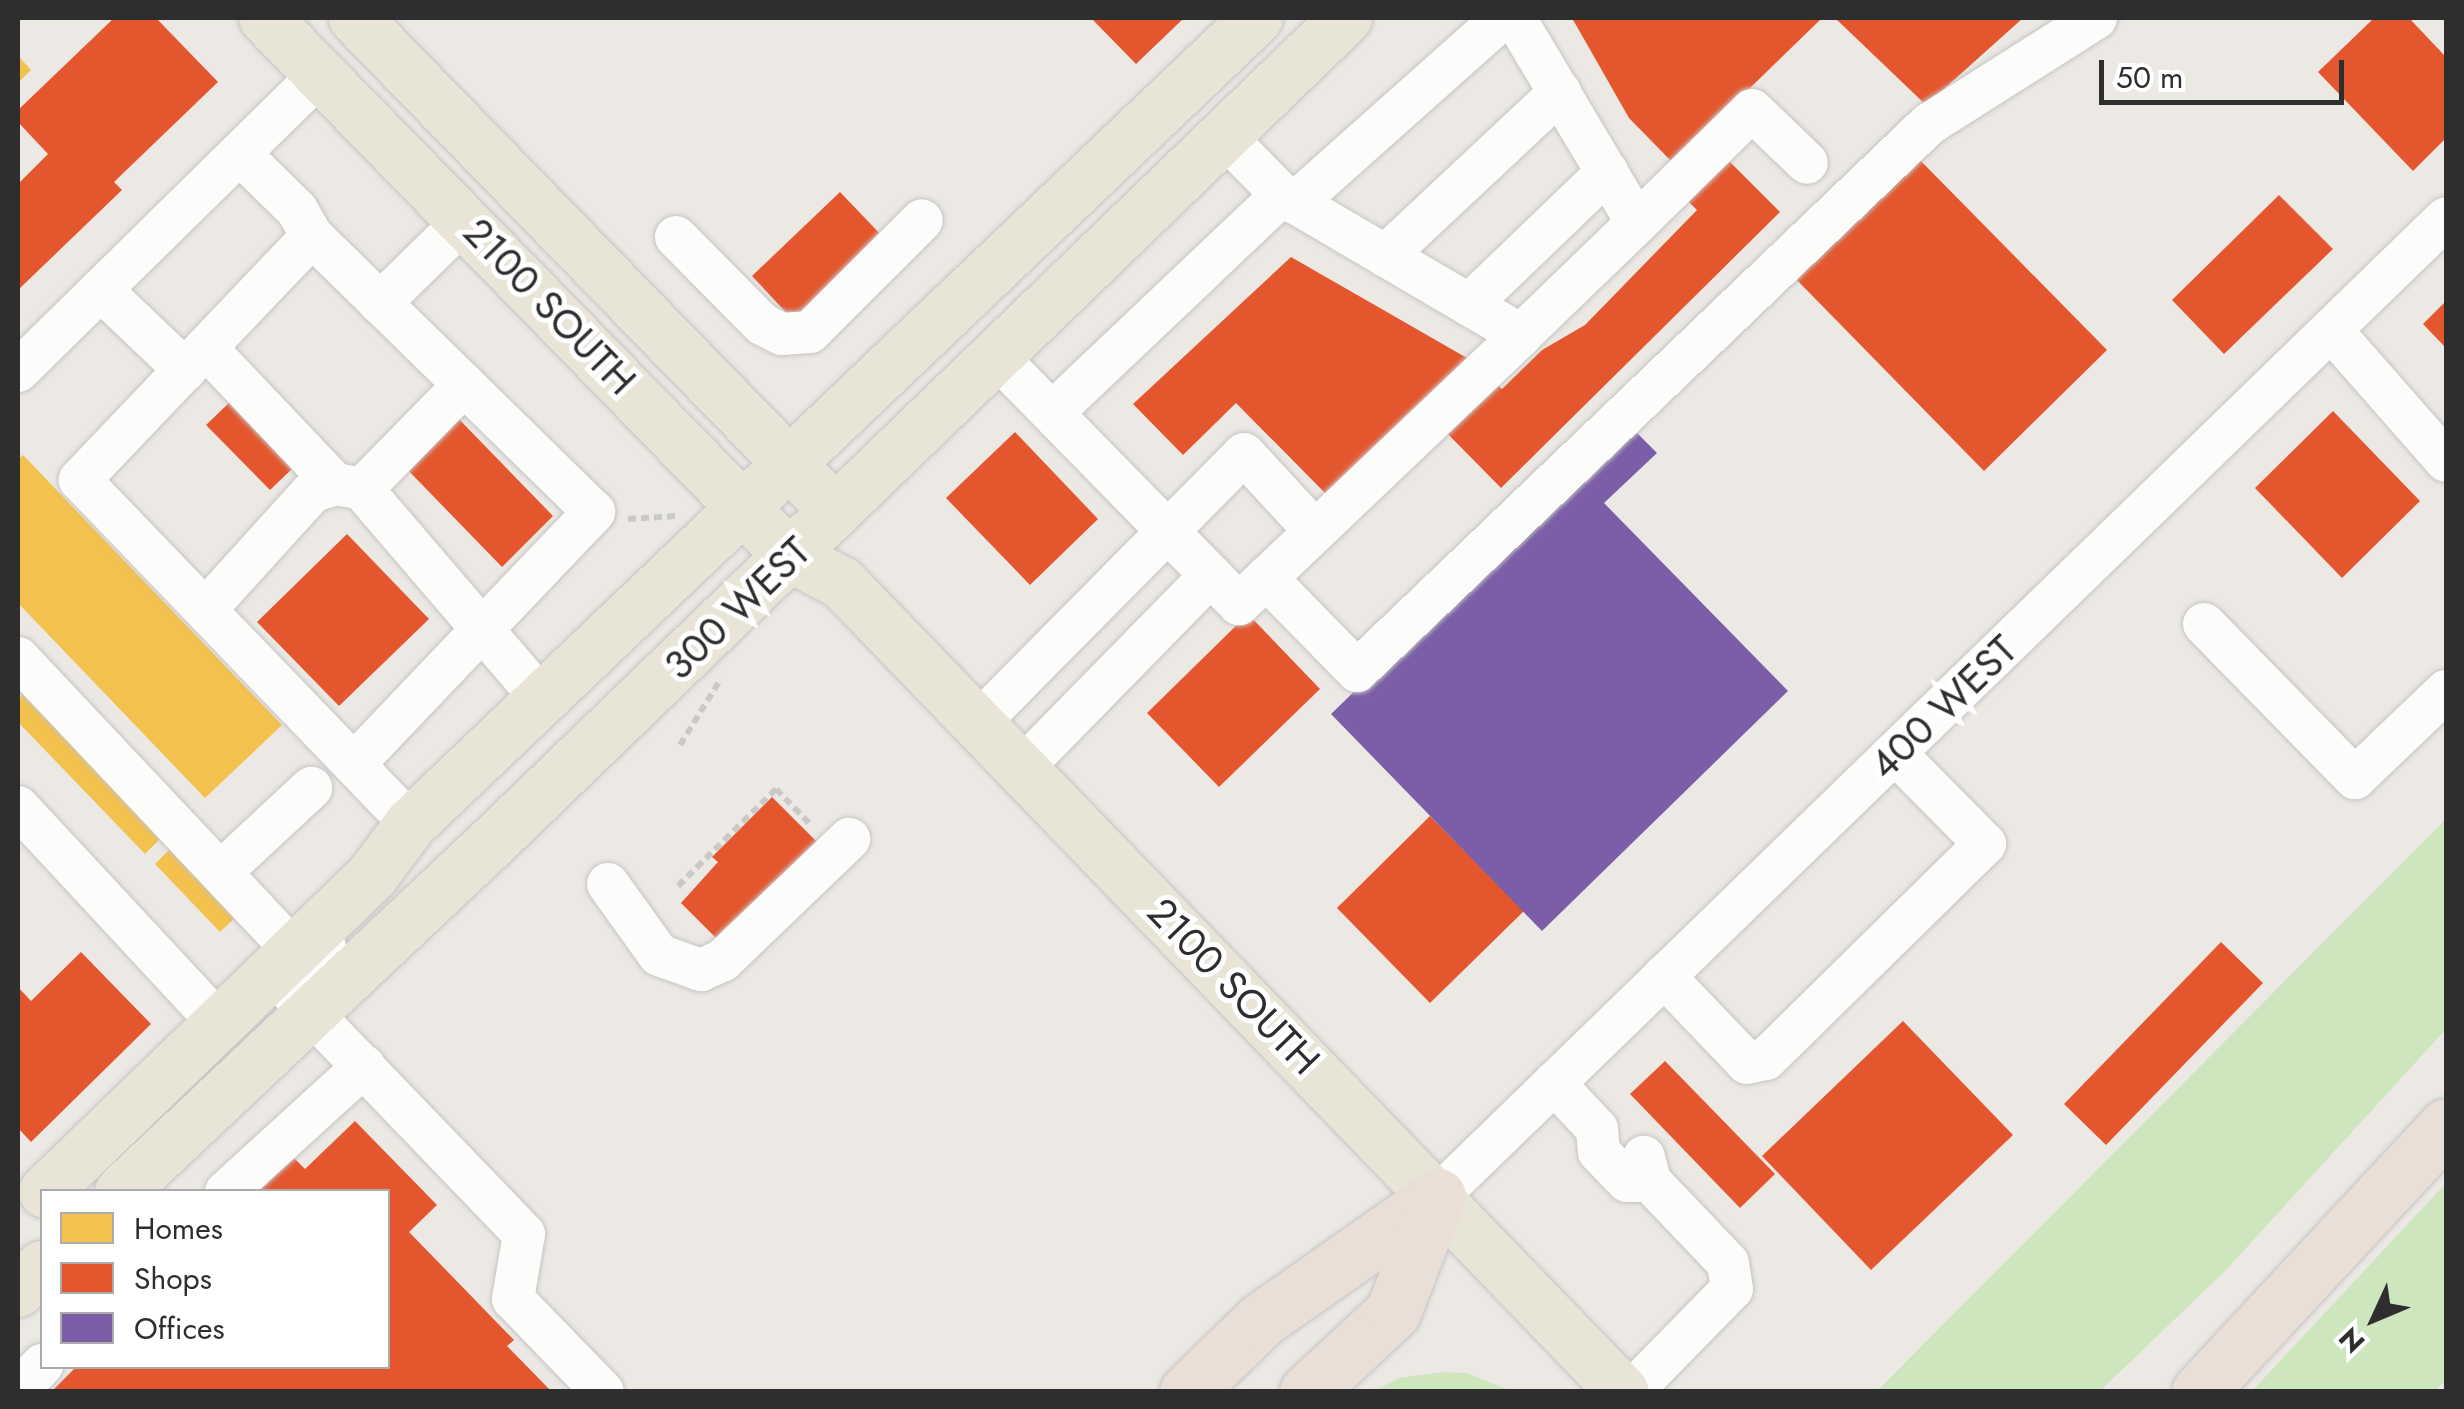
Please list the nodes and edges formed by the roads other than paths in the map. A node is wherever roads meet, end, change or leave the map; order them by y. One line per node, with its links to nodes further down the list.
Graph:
1 (265, 18): 8 (main road, 2100 SOUTH)
2 (1257, 18): 33 (main road, 300 WEST)
3 (1346, 18): 10 (main road, 300 WEST)
4 (1503, 18): 14 (street)
5 (1516, 18): 9 (street)
6 (2096, 18): 41 (street)
7 (370, 24): 33 (main road, 2100 SOUTH)
8 (323, 71): 11 (street); 16 (main road, 2100 SOUTH)
9 (1560, 92): 13 (street); 21 (street)
10 (1224, 136): 14 (street); 27 (main road, 300 WEST)
11 (240, 154): 19 (street); 22 (street)
12 (1808, 164): 18 (street)
13 (1607, 172): 18 (street); 24 (street)
14 (1288, 199): 21 (street); 31 (street)
15 (2446, 218): 25 (street, 400 WEST)
16 (466, 219): 23 (street); 35 (main road, 2100 SOUTH)
17 (922, 220): 20 (street)
18 (1637, 223): 26 (street)
19 (312, 236): 23 (street); 28 (street)
20 (676, 237)
21 (1385, 256): 24 (street)
22 (101, 290): 28 (street); 29 (street)
23 (380, 303): 30 (street)
24 (1469, 305): 26 (street)
25 (2331, 330): 32 (street); 52 (street, 400 WEST)
26 (1521, 335): 37 (street)
27 (998, 358): 31 (street); 36 (main road, 300 WEST)
28 (195, 359): 34 (street); 43 (street)
29 (18, 372)
30 (464, 385): 34 (street); 45 (street)
31 (1052, 413): 38 (street)
32 (2446, 461)
33 (791, 464): 35 (main road, 300 WEST); 36 (main road, 2100 SOUTH)
34 (349, 486): 43 (street); 45 (street)
35 (743, 507): 39 (main road, 2100 SOUTH); 50 (main road, 300 WEST)
36 (836, 512): 39 (main road, 300 WEST); 42 (main road)
37 (1315, 531): 38 (street); 41 (street)
38 (1168, 532): 40 (street); 46 (street)
39 (790, 556): 42 (main road, 2100 SOUTH); 64 (main road, 300 WEST)
40 (1211, 576): 41 (street); 48 (street)
41 (1266, 578)
42 (842, 583): 51 (main road, 2100 SOUTH)
43 (206, 609): 53 (street)
44 (2204, 624): 49 (street)
45 (481, 630): 50 (street); 53 (street)
46 (1070, 631): 48 (street); 51 (street)
47 (18, 658): 59 (street)
48 (1113, 675): 54 (street)
49 (2446, 690)
50 (541, 698): 57 (main road, 300 WEST)
51 (978, 723): 54 (main road, 2100 SOUTH)
52 (1895, 753): 63 (street, 400 WEST); 63 (street)
53 (355, 763): 57 (street)
54 (1022, 768): 72 (main road, 2100 SOUTH)
55 (310, 788): 59 (street)
56 (18, 807): 65 (street)
57 (411, 824): 60 (main road, 300 WEST)
58 (843, 845): 61 (street)
59 (222, 871): 62 (street)
60 (373, 875): 62 (main road, 300 WEST); 64 (street)
61 (608, 884)
62 (294, 950): 65 (main road, 300 WEST)
63 (1664, 976): 67 (street, 400 WEST)
64 (310, 1011): 66 (street); 70 (main road, 300 WEST)
65 (219, 1023): 69 (main road, 300 WEST)
66 (364, 1066): 71 (street); 80 (street)
67 (1554, 1084): 72 (street, 400 WEST); 83 (street)
68 (2446, 1126): 77 (highway)
69 (48, 1189)
70 (124, 1189)
71 (229, 1189)
72 (1438, 1196): 81 (highway); 82 (highway); 83 (main road, 2100 SOUTH)
73 (40, 1197): 74 (main road, 300 WEST)
74 (18, 1218)
75 (40, 1269): 76 (main road)
76 (18, 1291)
77 (2242, 1348): 84 (highway); 85 (highway)
78 (40, 1367): 79 (street)
79 (18, 1390)
80 (603, 1392)
81 (1187, 1392)
82 (1307, 1392)
83 (1627, 1392)
84 (2182, 1392)
85 (2199, 1392)

